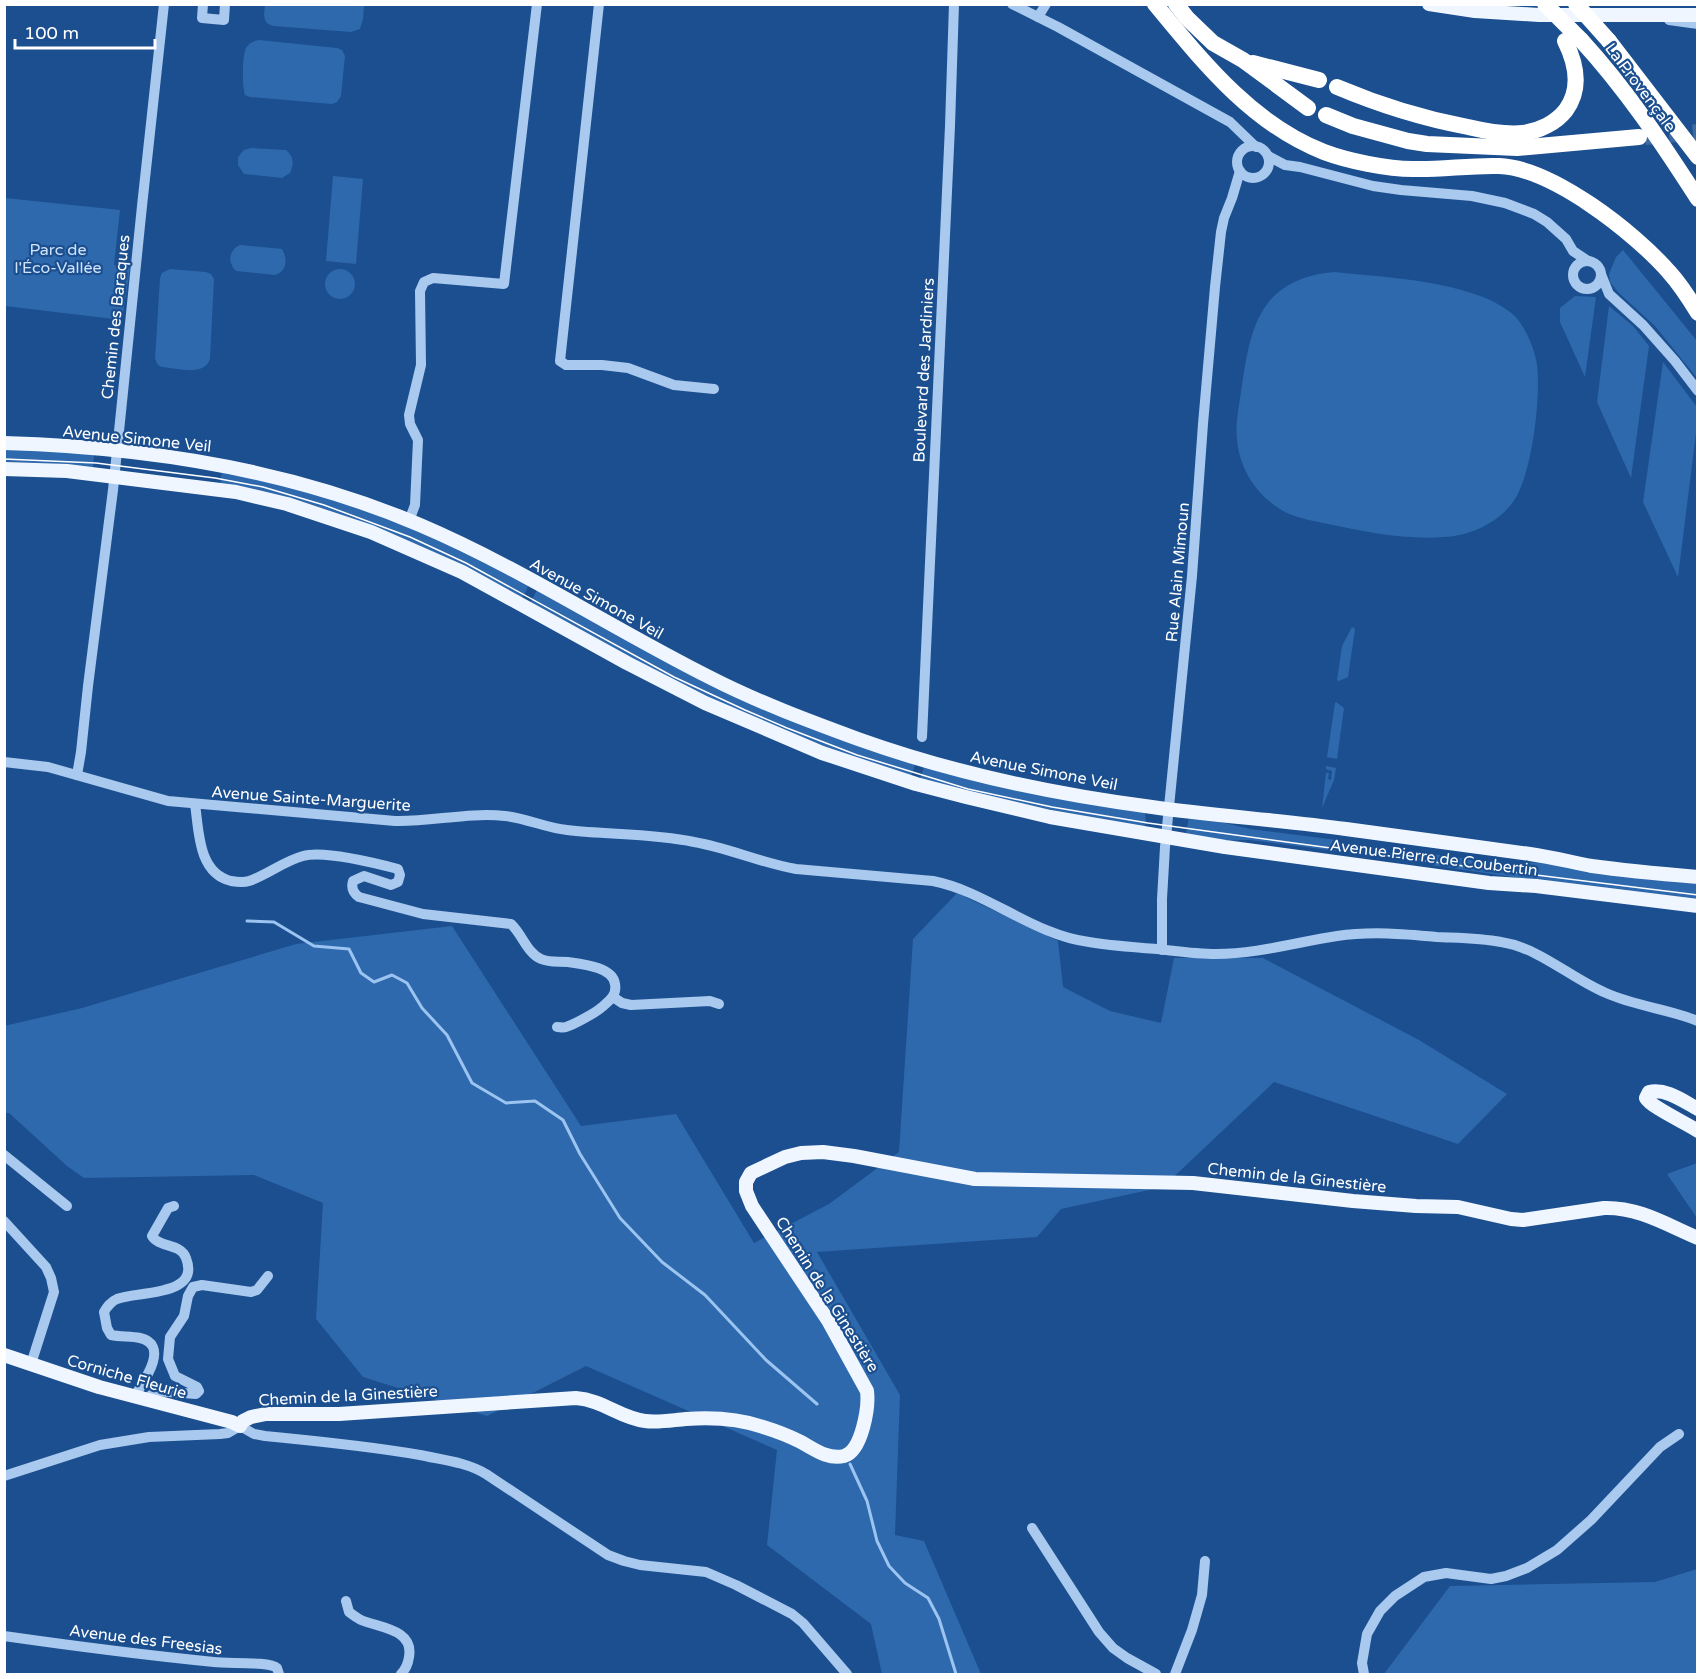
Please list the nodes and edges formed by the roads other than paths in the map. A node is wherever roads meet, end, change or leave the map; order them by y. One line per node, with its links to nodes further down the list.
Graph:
1 (165, 4): 45 (street, Chemin des Baraques)
2 (203, 4): 3 (street)
3 (225, 4)
4 (537, 4): 48 (street)
5 (599, 4): 42 (street)
6 (954, 4): 49 (street, Boulevard des Jardiniers)
7 (1012, 4): 15 (street)
8 (1046, 4): 15 (street)
9 (1429, 4): 13 (main road)
10 (1545, 4): 17 (highway, La Provençale, bridge)
11 (1576, 4): 28 (highway, La Provençale, bridge)
12 (1166, 6): 18 (highway); 41 (highway)
13 (1639, 15): 14 (main road); 16 (street)
14 (1698, 15)
15 (1038, 17): 23 (street)
16 (1698, 24)
17 (1573, 40): 20 (highway); 34 (highway, La Provençale)
18 (1243, 60): 19 (highway); 21 (highway)
19 (1319, 80)
20 (1336, 87)
21 (1308, 108)
22 (1326, 115): 24 (highway)
23 (1238, 128): 25 (street); 26 (street)
24 (1639, 137)
25 (1257, 147): 26 (street); 27 (street)
26 (1241, 152): 30 (street)
27 (1268, 156): 29 (street); 31 (street)
28 (1698, 157)
29 (1285, 165): 31 (street); 35 (street)
30 (1240, 171): 32 (street); 33 (street, Rue Alain Mimoun)
31 (1265, 173): 32 (street)
32 (1252, 178): 33 (street, Rue Alain Mimoun)
33 (1232, 198): 53 (street, Rue Alain Mimoun)
34 (1698, 199)
35 (1573, 251): 36 (street); 37 (street)
36 (1588, 261): 37 (street); 38 (street)
37 (1573, 271): 39 (street)
38 (1601, 274): 39 (street); 40 (street)
39 (1584, 289): 40 (street)
40 (1609, 294): 43 (street)
41 (1698, 313)
42 (714, 389)
43 (1698, 391)
44 (4, 443): 45 (main road, Avenue Simone Veil)
45 (116, 451): 47 (street, Chemin des Baraques); 48 (main road, Avenue Simone Veil)
46 (4, 468): 47 (main road)
47 (114, 476): 51 (street, Chemin des Baraques); 54 (main road)
48 (410, 520): 53 (main road, Avenue Simone Veil)
49 (922, 737)
50 (4, 762): 51 (street, Avenue Sainte-Marguerite)
51 (77, 775): 52 (street, Avenue Sainte-Marguerite)
52 (195, 804): 57 (street, Avenue Sainte-Marguerite); 58 (street)
53 (1169, 810): 54 (street, Rue Alain Mimoun); 55 (main road, Avenue Pierre de Coubertin)
54 (1166, 836): 56 (main road, Avenue Pierre de Coubertin); 57 (street, Rue Alain Mimoun)
55 (1698, 877)
56 (1698, 906)
57 (1162, 950): 60 (street, Avenue Sainte-Marguerite)
58 (613, 997): 59 (street); 61 (street)
59 (719, 1004)
60 (1698, 1021)
61 (557, 1027)
62 (1698, 1109): 63 (main road)
63 (1698, 1131)
64 (4, 1155): 65 (street)
65 (67, 1206)
66 (174, 1206): 72 (street)
67 (4, 1221): 71 (street)
68 (1698, 1238): 73 (main road, Chemin de la Ginestière)
69 (268, 1276): 72 (street)
70 (4, 1355): 71 (main road, Corniche Fleurie)
71 (31, 1364): 72 (main road, Corniche Fleurie)
72 (139, 1398): 73 (main road, Corniche Fleurie)
73 (240, 1426): 75 (street); 82 (street, Chemin de la Ginestière)
74 (1679, 1434): 85 (street)
75 (4, 1476)
76 (1032, 1528): 83 (street)
77 (1205, 1561): 84 (street)
78 (346, 1601): 81 (street)
79 (4, 1636): 80 (street, Avenue des Freesias)
80 (279, 1674)
81 (401, 1674)
82 (847, 1674)
83 (1156, 1674)
84 (1175, 1674)
85 (1364, 1674)

